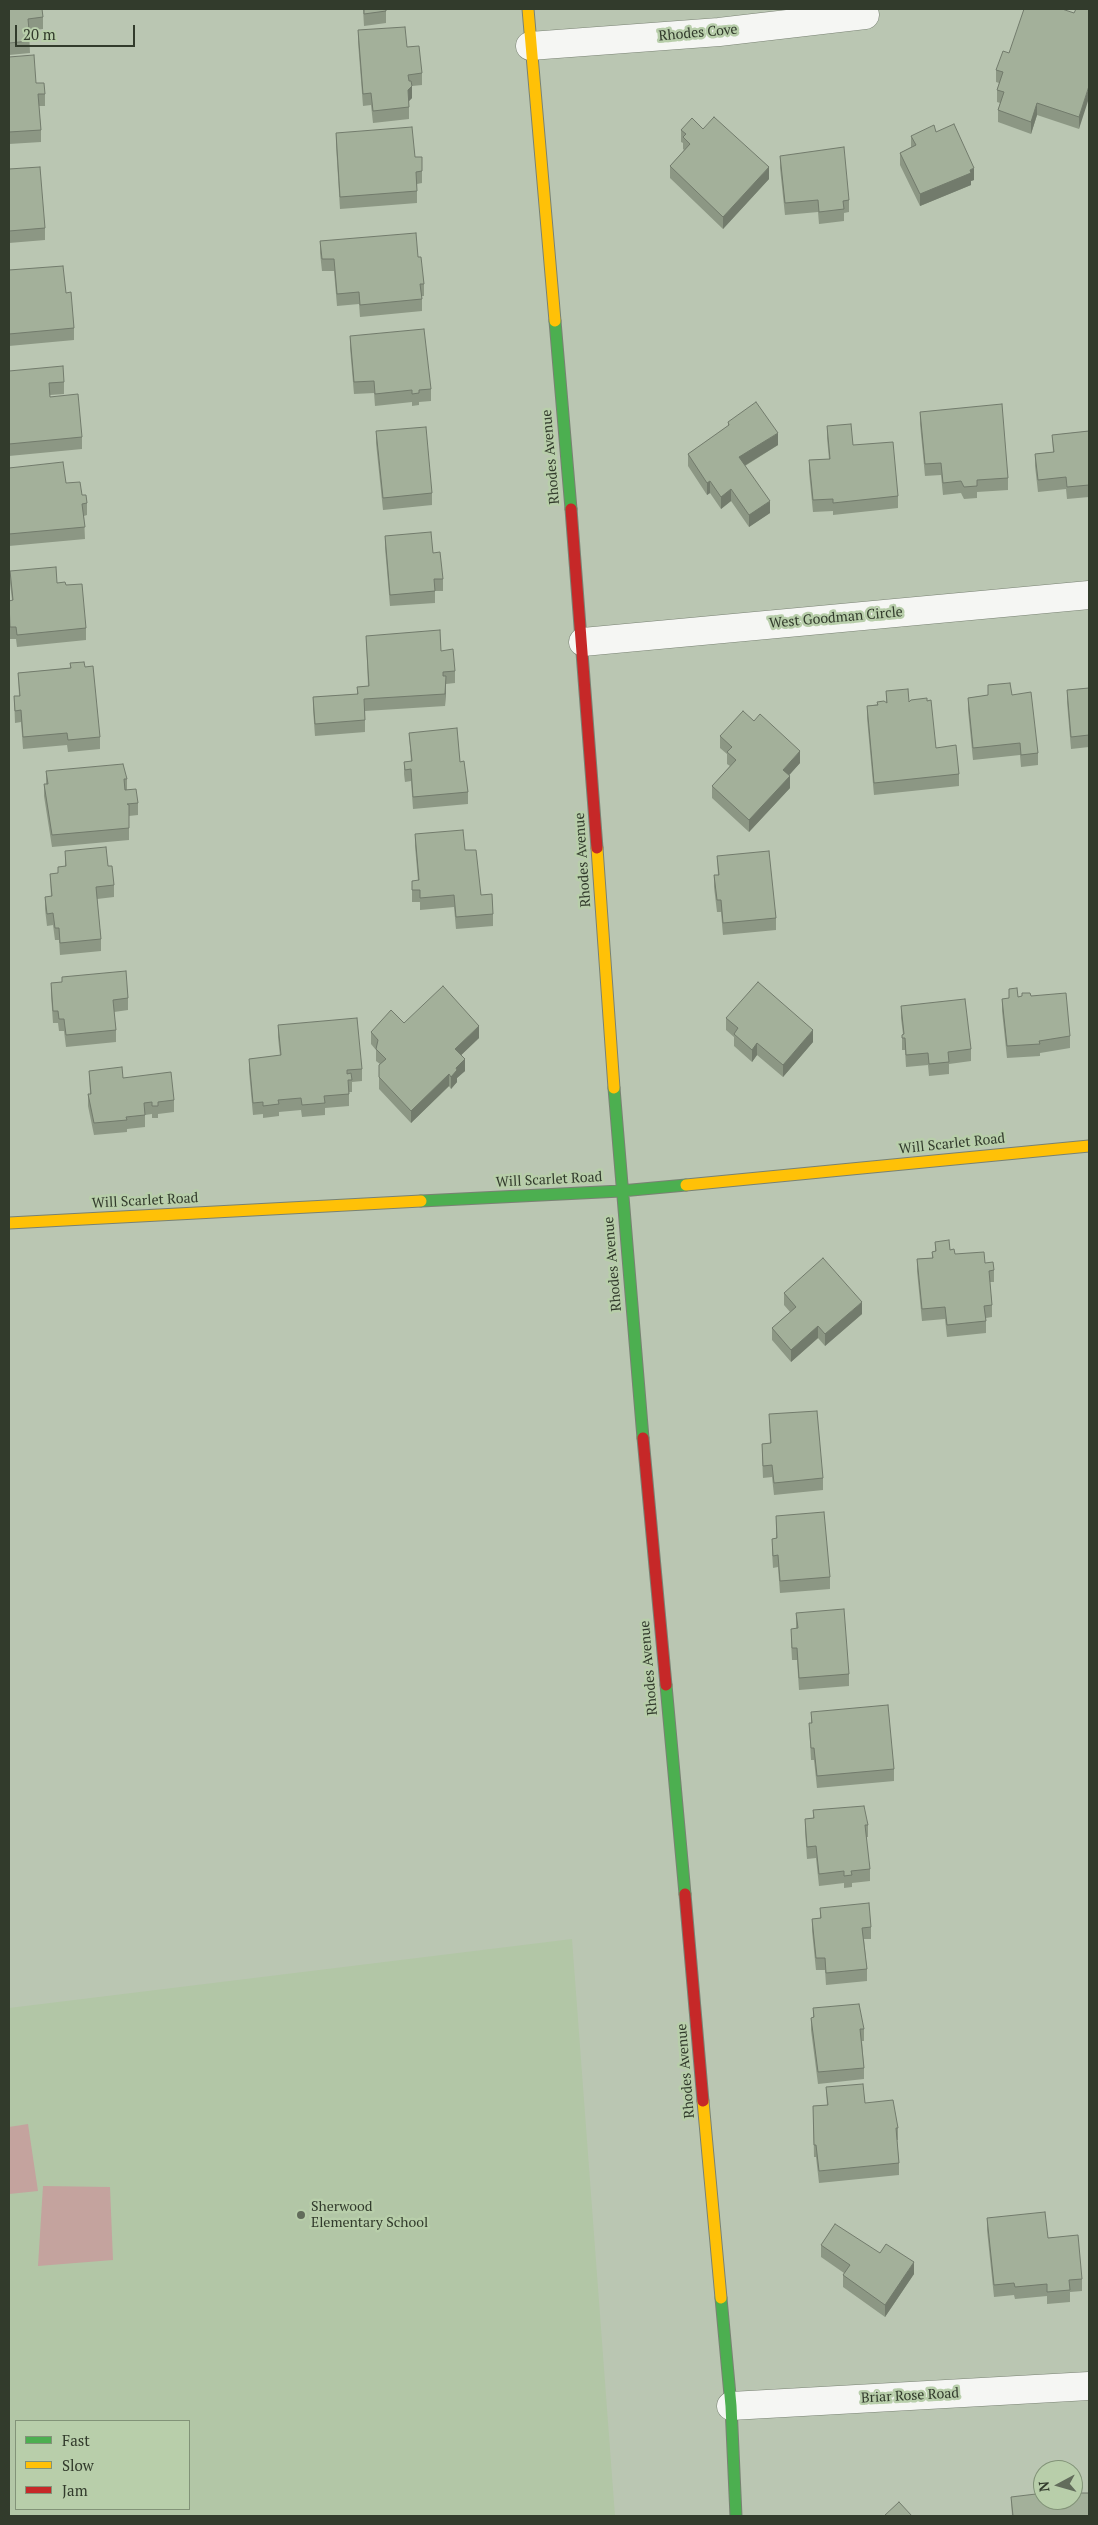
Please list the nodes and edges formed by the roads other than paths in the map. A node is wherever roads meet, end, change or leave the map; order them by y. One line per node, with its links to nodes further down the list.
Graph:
1 (528, 9): 3 (main road, Rhodes Avenue)
2 (865, 15): 3 (street, Rhodes Cove)
3 (530, 46): 5 (main road, Rhodes Avenue)
4 (1089, 594): 5 (street, West Goodman Circle)
5 (583, 642): 7 (main road, Rhodes Avenue)
6 (1089, 1146): 7 (main road, Will Scarlet Road)
7 (621, 1192): 8 (main road, Will Scarlet Road); 10 (main road, Rhodes Avenue)
8 (9, 1224)
9 (1089, 2386): 10 (street, Briar Rose Road)
10 (731, 2406): 11 (main road, Rhodes Avenue)
11 (736, 2516)

